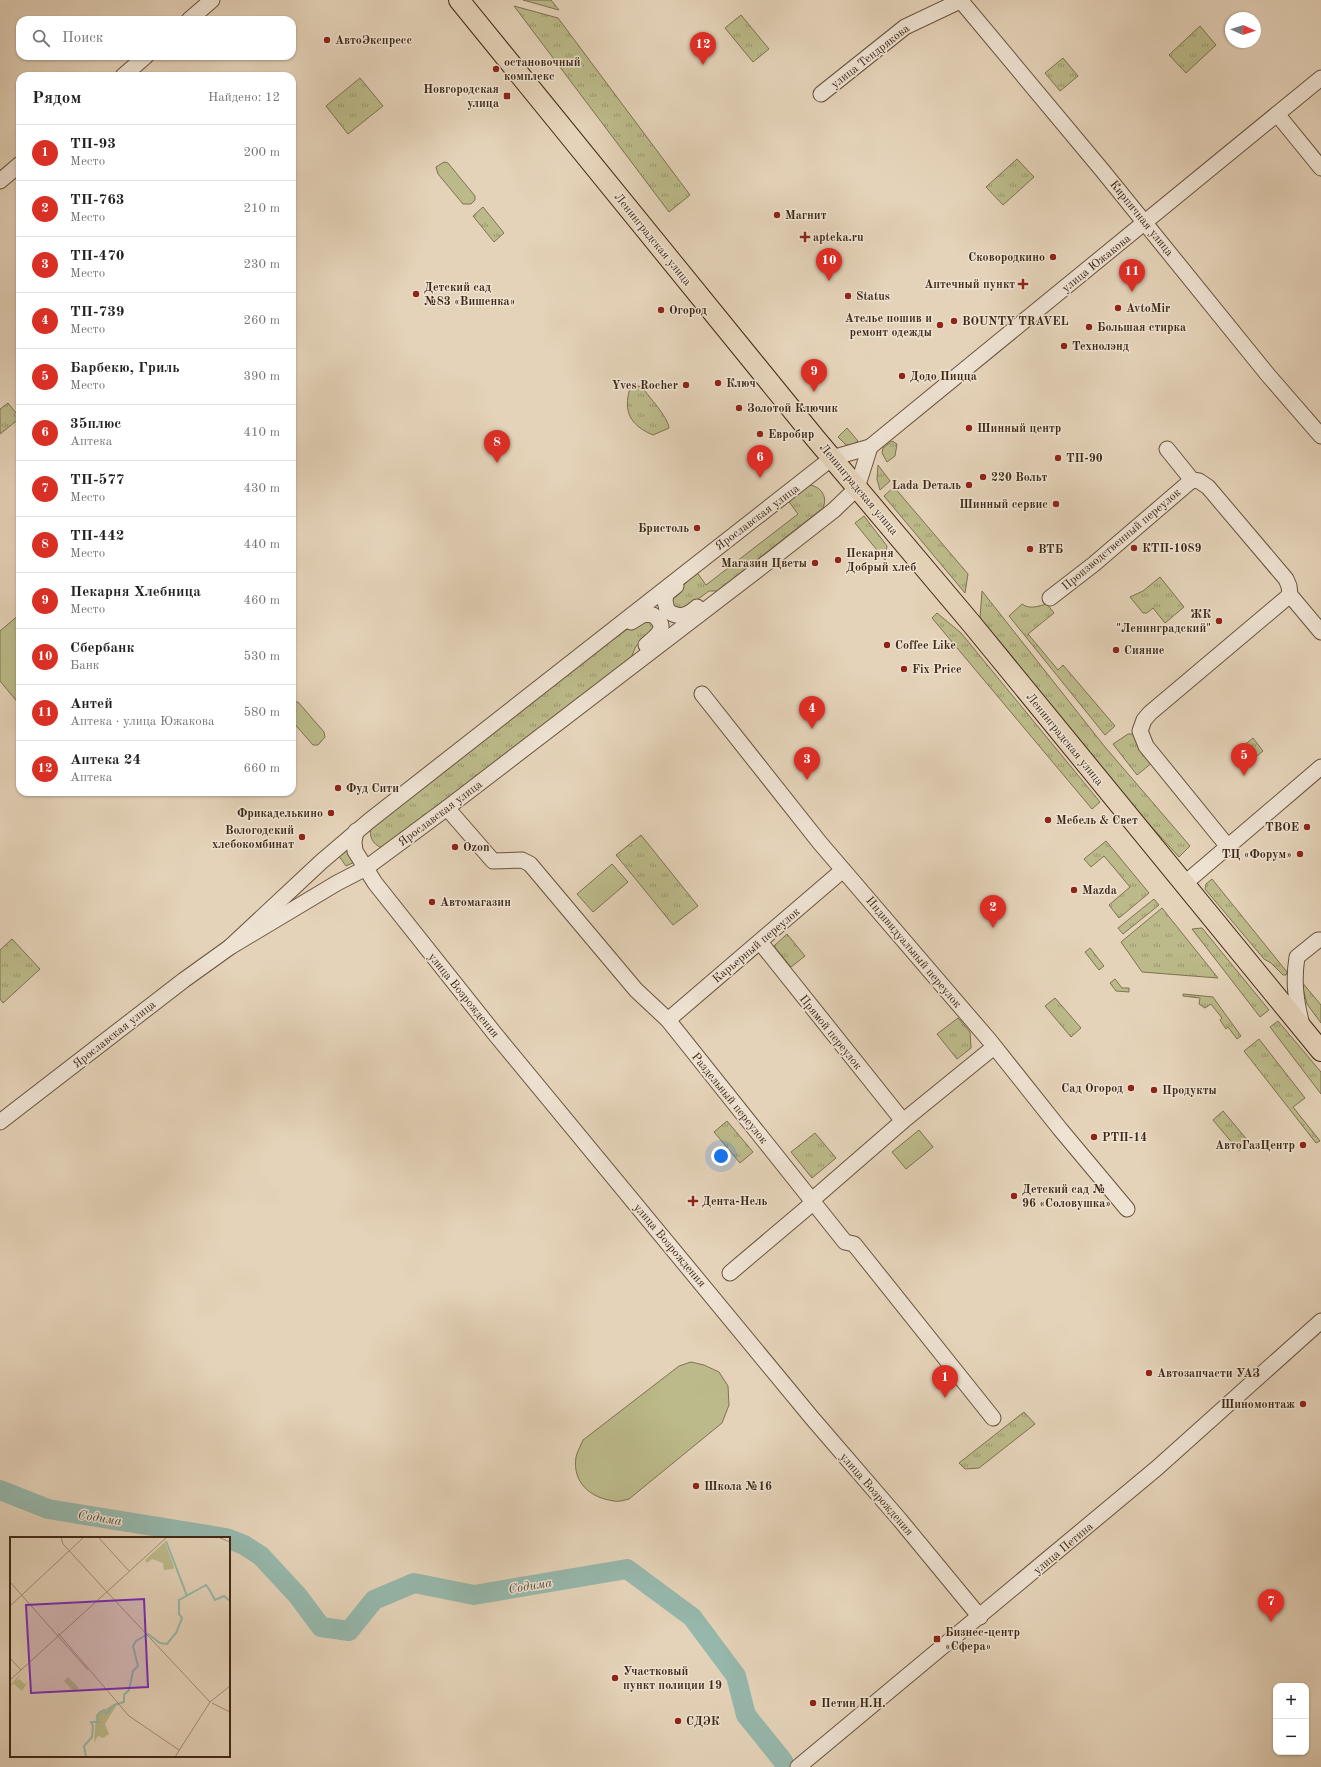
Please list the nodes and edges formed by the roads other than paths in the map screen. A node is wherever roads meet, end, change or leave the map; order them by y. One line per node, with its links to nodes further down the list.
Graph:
1 (212, 0): 4 (street)
2 (459, 0): 17 (main road, Ленинградская улица)
3 (961, 0): 8 (street, улица Тендрякова); 13 (street, Кирпичная улица)
4 (194, 16)
5 (141, 60): 6 (street)
6 (128, 72)
7 (1321, 78): 9 (street, улица Южакова)
8 (821, 94)
9 (1277, 114): 11 (street); 13 (street, улица Южакова)
10 (16, 167): 12 (street)
11 (1321, 168)
12 (0, 181)
13 (1145, 223): 14 (street, Кирпичная улица); 15 (street, улица Южакова)
14 (1321, 436)
15 (870, 448): 17 (street, улица Южакова); 19 (street)
16 (1168, 449): 18 (street, Производственный переулок)
17 (832, 458): 19 (main road, Ленинградская улица); 20 (street, Ярославская улица)
18 (1192, 480): 21 (street, Производственный переулок); 22 (street, Производственный переулок)
19 (857, 488): 23 (street, Ярославская улица); 34 (main road, Ленинградская улица)
20 (681, 575): 23 (street, Ярославская улица); 25 (street, Ярославская улица)
21 (1290, 595): 24 (street, Производственный переулок); 31 (street)
22 (1050, 598)
23 (716, 601): 26 (street, Ярославская улица)
24 (1321, 632)
25 (609, 633): 26 (street, Ярославская улица); 30 (street, Ярославская улица)
26 (639, 661): 29 (street, Ярославская улица)
27 (702, 694): 33 (street, Индивидуальный переулок)
28 (1321, 766): 31 (street)
29 (447, 808): 32 (street, Ярославская улица); 38 (street, Раздельный переулок)
30 (356, 831): 32 (street, улица Возрождения); 37 (street, Ярославская улица)
31 (1228, 848): 34 (street)
32 (366, 868): 37 (street, Ярославская улица); 49 (street, улица Возрождения)
33 (843, 870): 36 (street, Карьерный переулок); 40 (street, Индивидуальный переулок)
34 (1184, 884): 39 (main road, Ленинградская улица)
35 (1319, 940): 39 (street)
36 (760, 942): 38 (street, Карьерный переулок); 43 (street, Прямой переулок)
37 (230, 947): 42 (street, Ярославская улица)
38 (668, 1020): 44 (street, Раздельный переулок)
39 (1303, 1030): 41 (main road, Ленинградская улица)
40 (994, 1047): 43 (street); 45 (street, Индивидуальный переулок)
41 (1321, 1052)
42 (1, 1120)
43 (903, 1121): 44 (street)
44 (812, 1200): 46 (street); 48 (street, Раздельный переулок)
45 (1128, 1209)
46 (730, 1273)
47 (1321, 1321): 49 (street, улица Петина)
48 (993, 1418)
49 (980, 1617): 50 (street, улица Петина)
50 (798, 1767)

